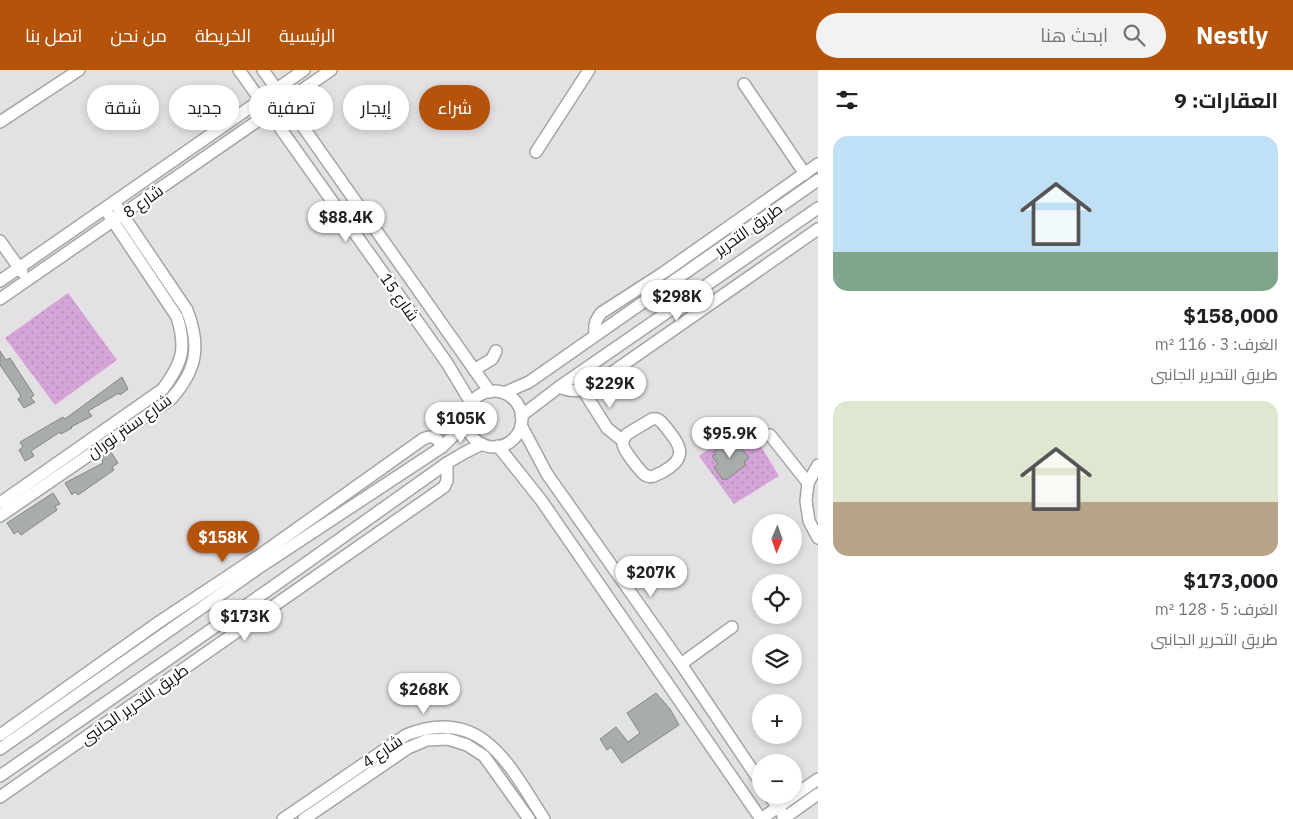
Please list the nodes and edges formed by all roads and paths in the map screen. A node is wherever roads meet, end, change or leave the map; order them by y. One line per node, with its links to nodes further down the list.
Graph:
1 (79, 70): 13 (street)
2 (239, 70): 8 (street, شارع 15)
3 (263, 70): 9 (street, شارع 15)
4 (304, 70): 10 (street, شارع 8)
5 (331, 70): 11 (street, شارع 8)
6 (589, 70): 17 (street)
7 (744, 84): 19 (street)
8 (250, 85)
9 (273, 85)
10 (282, 85)
11 (309, 85)
12 (249, 108): 21 (street, شارع 8)
13 (0, 122)
14 (249, 127): 23 (street, شارع 8)
15 (283, 130): 39 (street, شارع 15)
16 (305, 130): 34 (street, شارع 15)
17 (536, 152)
18 (818, 164): 19 (street)
19 (805, 174): 32 (street)
20 (818, 180): 32 (street, طريق التحرير)
21 (109, 205): 23 (street, شارع سنتر نوران); 26 (street, شارع 8)
22 (818, 208): 29 (street, طريق التحرير)
23 (118, 218): 27 (street, شارع 8); 50 (street, شارع سنتر نوران); 51 (street, شارع سنتر نوران)
24 (818, 229): 31 (street)
25 (0, 241): 26 (street)
26 (19, 268): 27 (street); 28 (street, شارع 8)
27 (28, 280): 30 (street, شارع 8)
28 (0, 281)
29 (696, 293): 31 (street); 35 (street, طريق التحرير)
30 (0, 299)
31 (706, 307): 36 (street)
32 (595, 335): 38 (street, طريق التحرير)
33 (496, 351): 34 (street)
34 (474, 370): 37 (street, شارع 15)
35 (559, 387): 36 (street); 41 (street, طريق التحرير)
36 (584, 390): 43 (street)
37 (490, 392): 38 (street); 39 (street)
38 (504, 393): 41 (street)
39 (471, 403): 40 (street)
40 (466, 420): 44 (street); 46 (street)
41 (521, 421): 45 (street); 57 (street)
42 (770, 435): 49 (street)
43 (623, 441): 43 (street)
44 (482, 444): 45 (street); 47 (street)
45 (498, 446): 71 (street)
46 (442, 447): 53 (street); 53 (street)
47 (447, 463): 55 (street); 56 (street, طريق التحرير الجانبى)
48 (818, 465): 49 (street)
49 (808, 483): 52 (street)
50 (0, 503)
51 (0, 516)
52 (818, 538)
53 (244, 572): 58 (street); 59 (street)
54 (732, 627): 57 (street)
55 (198, 638): 56 (street); 61 (street)
56 (208, 652): 64 (street, طريق التحرير الجانبى)
57 (681, 664): 60 (street)
58 (0, 735)
59 (0, 749)
60 (752, 770)
61 (0, 776)
62 (818, 779): 66 (street)
63 (818, 794): 72 (street)
64 (0, 797)
65 (776, 804): 66 (street)
66 (778, 807): 71 (street); 72 (street)
67 (283, 819): 70 (street, شارع 4)
68 (304, 819): 69 (street, شارع 4)
69 (529, 819)
70 (544, 819)
71 (761, 819)
72 (784, 819)

